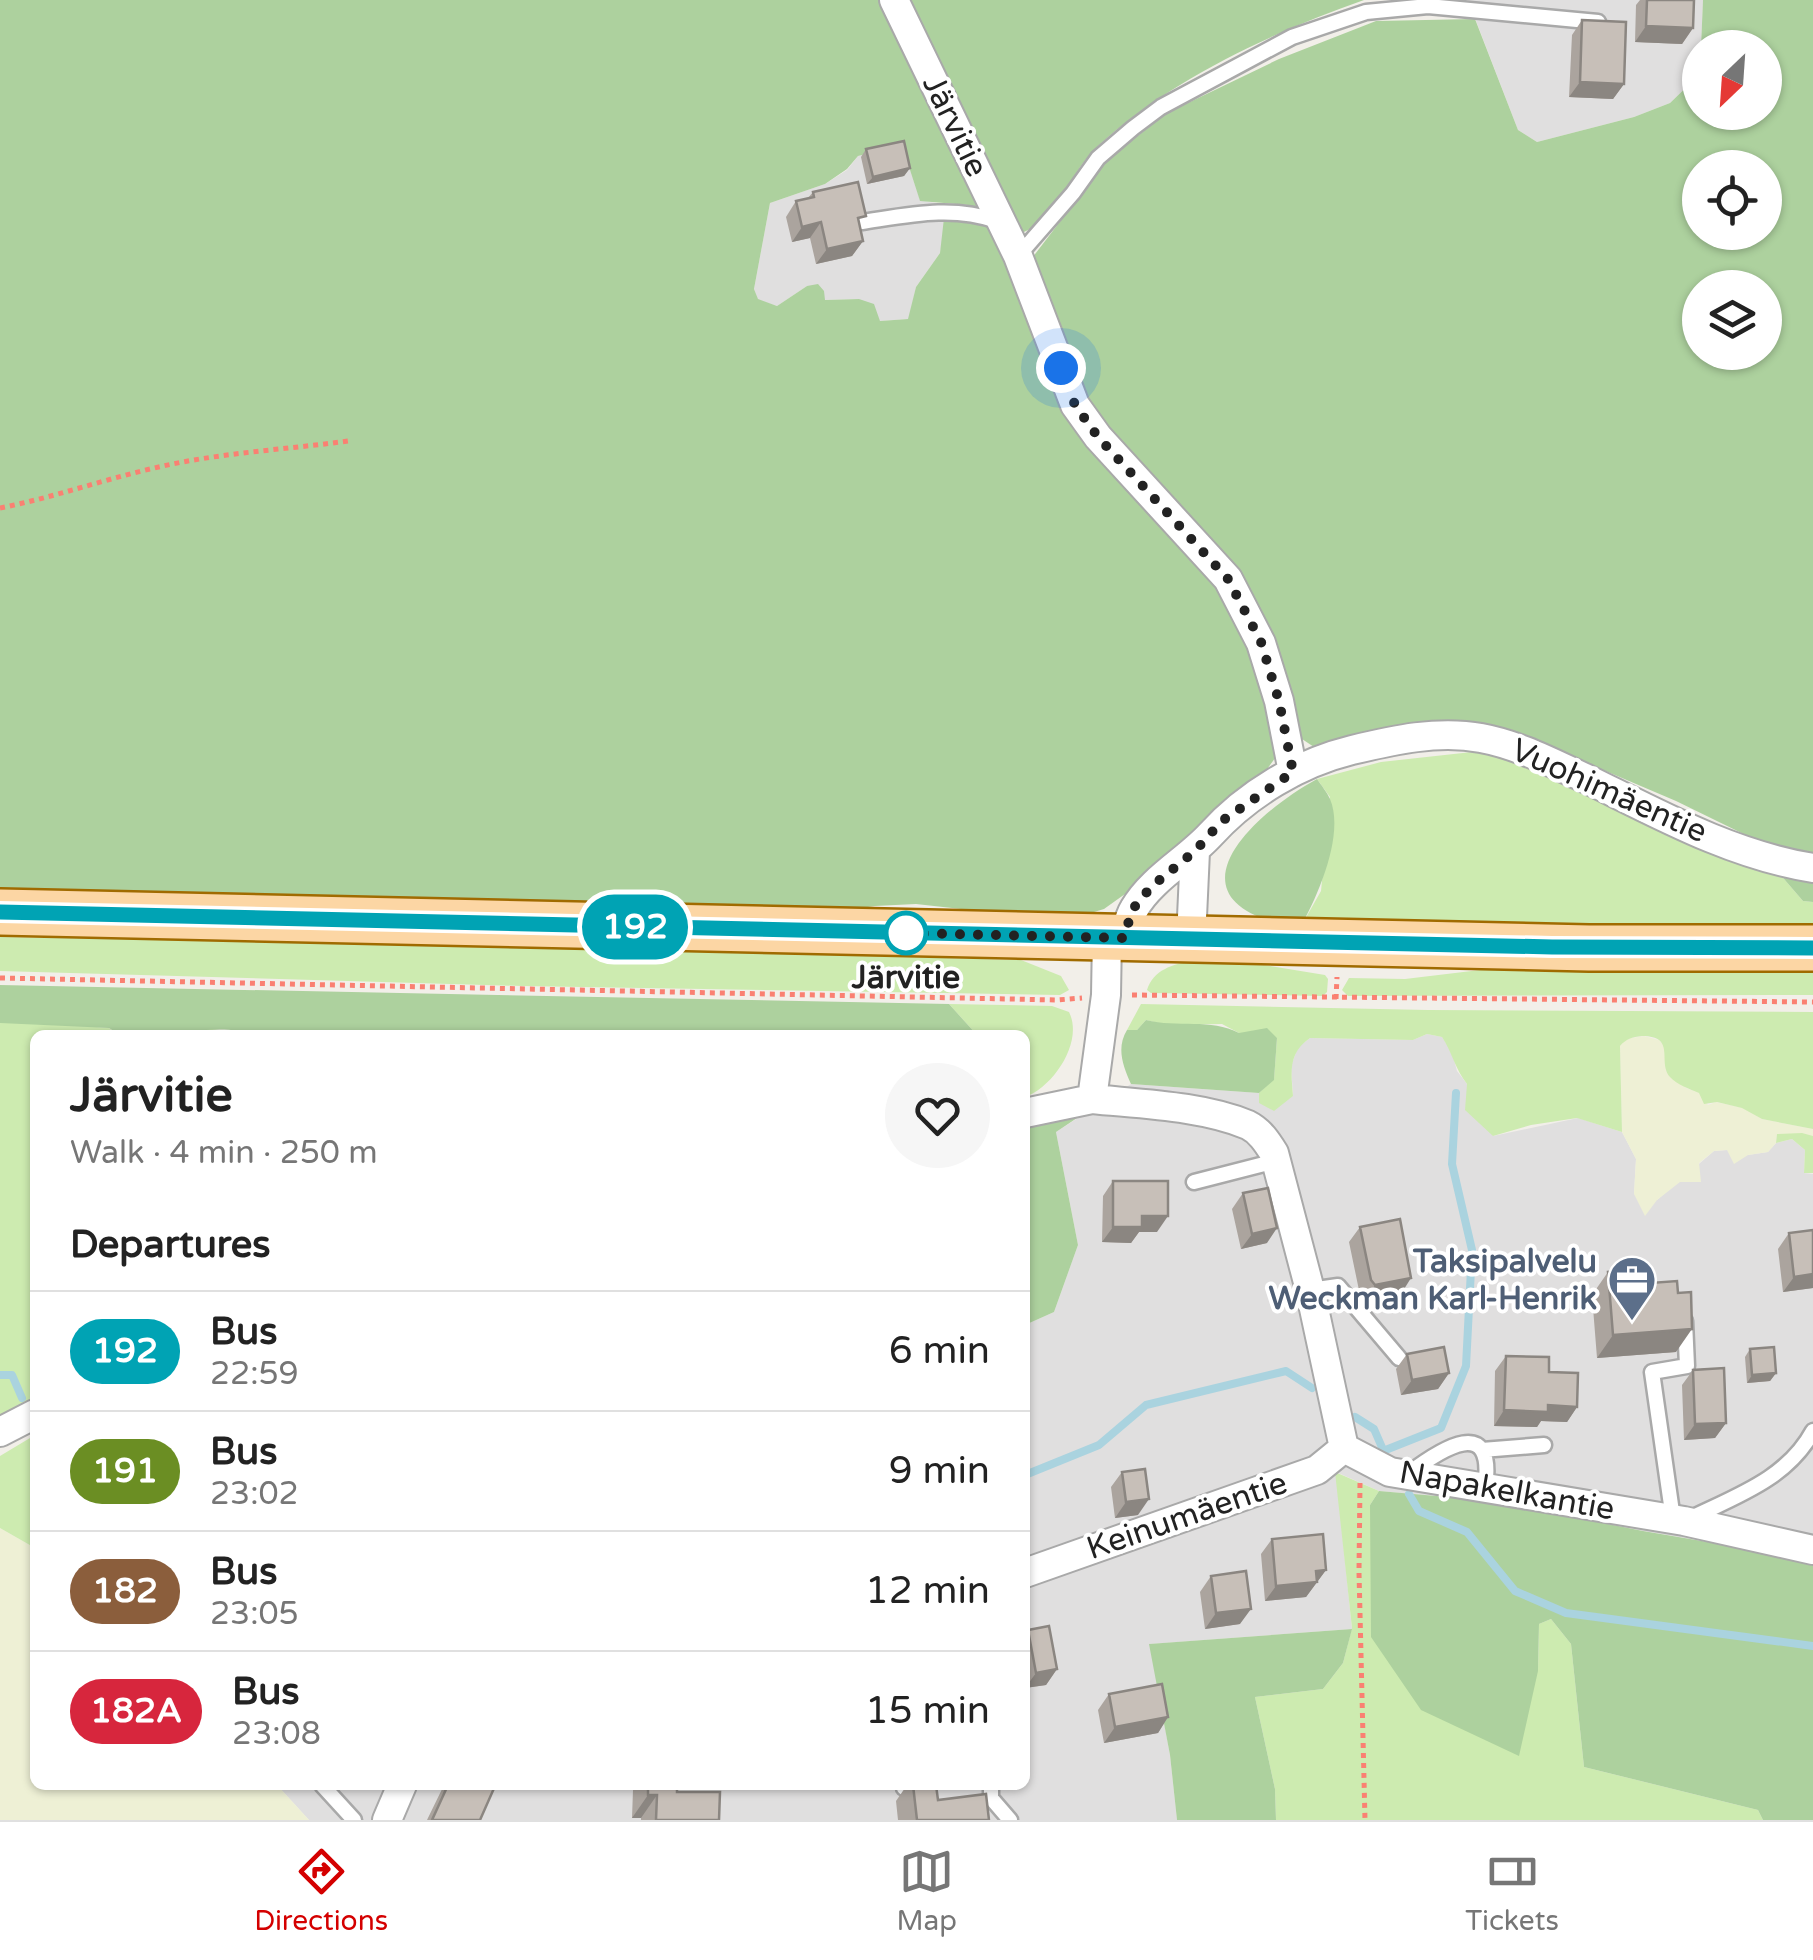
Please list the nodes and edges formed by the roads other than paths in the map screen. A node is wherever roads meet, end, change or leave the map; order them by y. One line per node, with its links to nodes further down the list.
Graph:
1 (894, 0): 4 (street, Järvitie)
2 (1604, 23): 5 (lane)
3 (862, 222): 4 (lane)
4 (1002, 223): 5 (street, Järvitie)
5 (1018, 256): 6 (street, Järvitie)
6 (1293, 772): 7 (street, Vuohimäentie); 8 (street, Vuohimäentie)
7 (1195, 851): 10 (street, Vuohimäentie); 11 (street)
8 (1813, 868)
9 (0, 912): 10 (main road)
10 (1116, 938): 11 (main road); 13 (street)
11 (1191, 939): 12 (main road)
12 (1813, 948)
13 (1092, 1099): 14 (street); 15 (street)
14 (1030, 1112)
15 (1276, 1161): 16 (lane); 17 (street)
16 (1194, 1182)
17 (1310, 1290): 19 (lane); 25 (street)
18 (1685, 1314): 28 (lane)
19 (1399, 1358)
20 (30, 1417): 22 (street)
21 (1813, 1431): 28 (lane)
22 (0, 1432)
23 (1544, 1446): 24 (lane)
24 (1482, 1450): 26 (lane); 27 (lane)
25 (1352, 1454): 26 (street, Napakelkantie); 30 (street, Keinumäentie)
26 (1408, 1474): 27 (street, Napakelkantie)
27 (1485, 1488): 28 (street, Napakelkantie)
28 (1678, 1520): 29 (street, Napakelkantie)
29 (1813, 1550)
30 (1030, 1571)
31 (327, 1790): 34 (lane)
32 (400, 1790): 35 (street)
33 (992, 1790): 36 (lane)
34 (354, 1820)
35 (387, 1820)
36 (1010, 1820)

